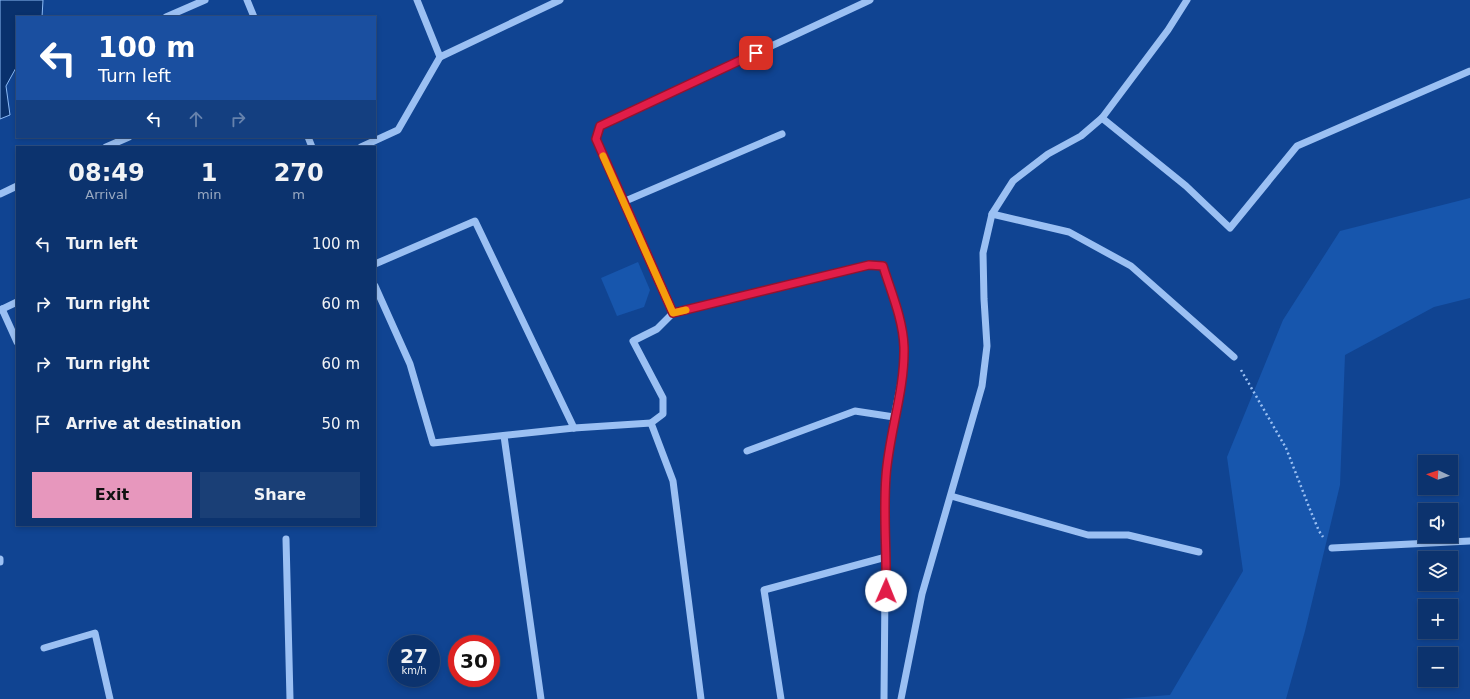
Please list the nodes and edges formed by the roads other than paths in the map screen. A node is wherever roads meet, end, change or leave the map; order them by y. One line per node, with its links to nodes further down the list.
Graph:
1 (205, 0): 7 (street)
2 (247, 0): 8 (street)
3 (417, 0): 9 (street)
4 (560, 0): 9 (street)
5 (870, 0): 18 (street)
6 (1187, 0): 11 (street)
7 (168, 16)
8 (254, 16)
9 (440, 56): 15 (street)
10 (1470, 72): 11 (street)
11 (1102, 118): 19 (street)
12 (782, 134): 18 (street)
13 (127, 138): 14 (street)
14 (108, 146)
15 (363, 146)
16 (16, 186): 17 (street)
17 (0, 194)
18 (623, 202): 24 (street)
19 (992, 214): 26 (street); 32 (street)
20 (376, 264): 29 (street)
21 (376, 288): 30 (street)
22 (16, 302): 23 (street)
23 (1, 309): 25 (street)
24 (673, 313): 27 (street); 28 (street)
25 (16, 340)
26 (1234, 357)
27 (894, 417): 31 (street); 37 (street)
28 (651, 424): 29 (street); 42 (street)
29 (574, 428): 30 (street)
30 (504, 436): 41 (street)
31 (747, 451)
32 (950, 496): 36 (street); 45 (street)
33 (286, 538): 40 (street)
34 (1470, 541): 35 (street)
35 (1332, 548)
36 (1199, 552)
37 (886, 557): 43 (street); 44 (street)
38 (44, 648): 39 (street)
39 (110, 699)
40 (290, 699)
41 (541, 699)
42 (701, 699)
43 (781, 699)
44 (884, 699)
45 (901, 699)

